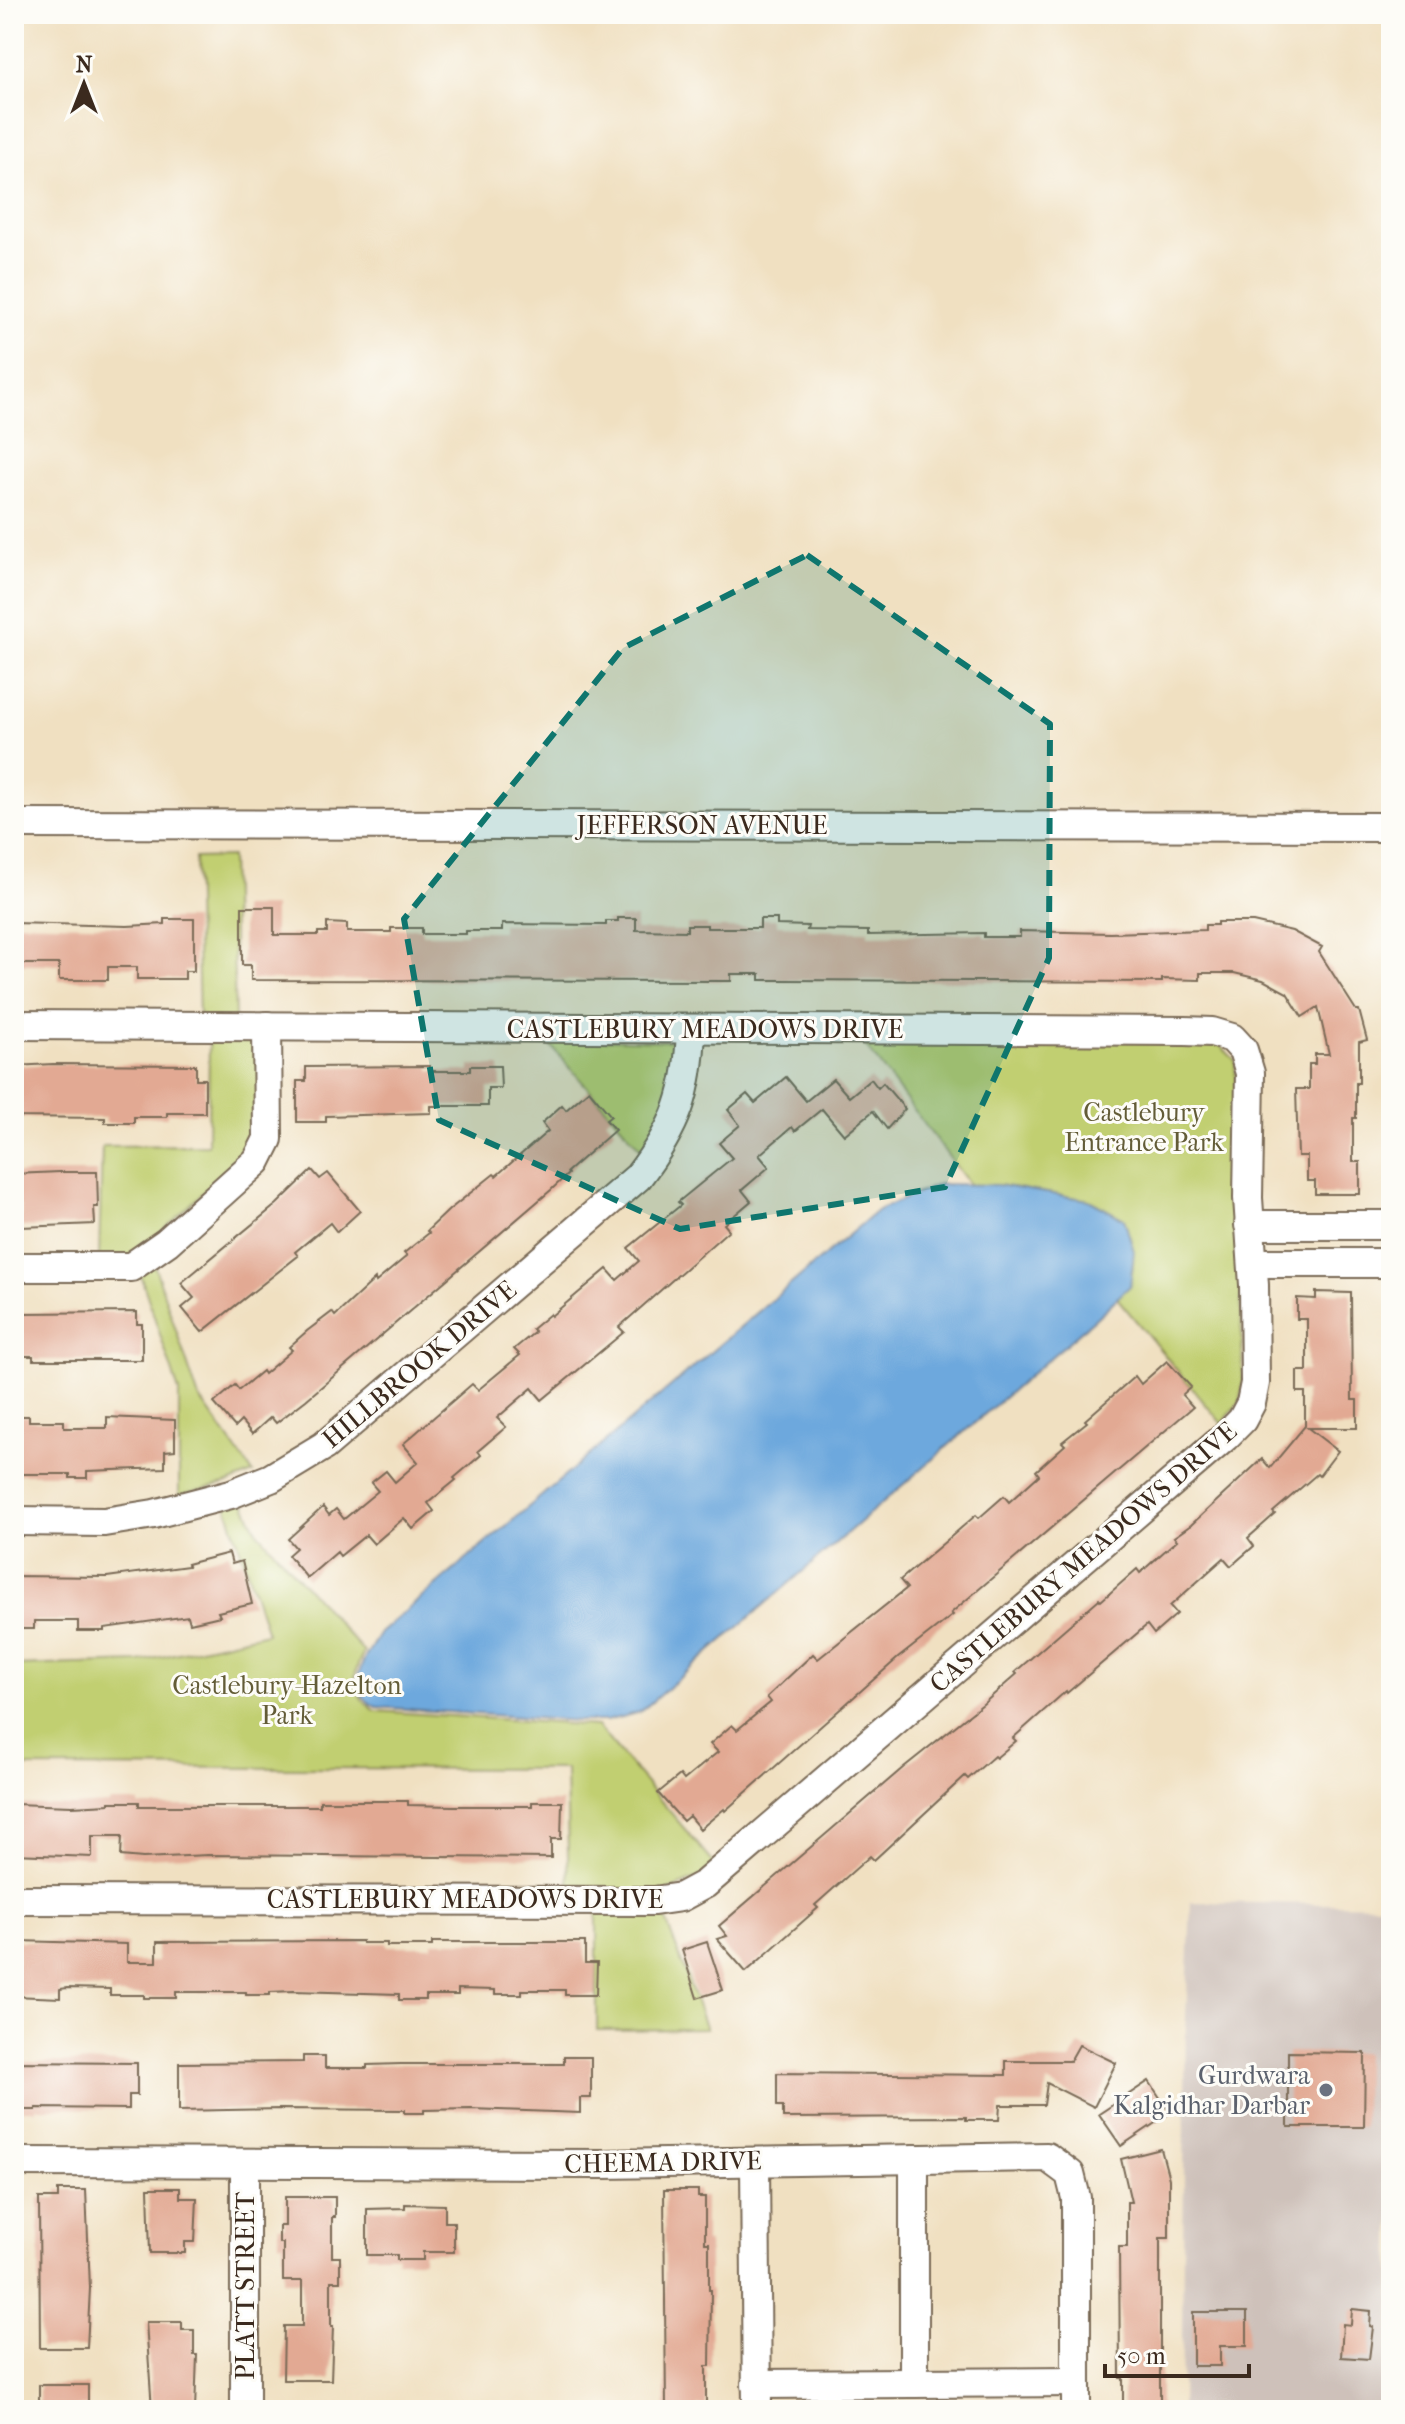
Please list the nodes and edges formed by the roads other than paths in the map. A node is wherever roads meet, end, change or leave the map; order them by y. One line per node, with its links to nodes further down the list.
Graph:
1 (14, 824): 2 (street, JEFFERSON AVENUE)
2 (1391, 827)
3 (14, 1025): 4 (street, CASTLEBURY MEADOWS DRIVE)
4 (267, 1026): 5 (street, CASTLEBURY MEADOWS DRIVE); 10 (street)
5 (691, 1029): 6 (street, CASTLEBURY MEADOWS DRIVE); 11 (street, HILLBROOK DRIVE)
6 (1249, 1225): 7 (street); 8 (street, CASTLEBURY MEADOWS DRIVE)
7 (1391, 1225)
8 (1253, 1263): 9 (street); 12 (street, CASTLEBURY MEADOWS DRIVE)
9 (1391, 1263)
10 (14, 1267)
11 (14, 1521)
12 (14, 1900)
13 (914, 2159): 15 (street, CHEEMA DRIVE); 17 (street); 18 (street, CHEEMA DRIVE)
14 (14, 2162): 16 (street, CHEEMA DRIVE)
15 (755, 2162): 16 (street, CHEEMA DRIVE); 19 (street)
16 (245, 2163): 20 (street, PLATT STREET)
17 (914, 2383): 18 (street); 19 (street)
18 (1076, 2396)
19 (756, 2397)
20 (245, 2410)

